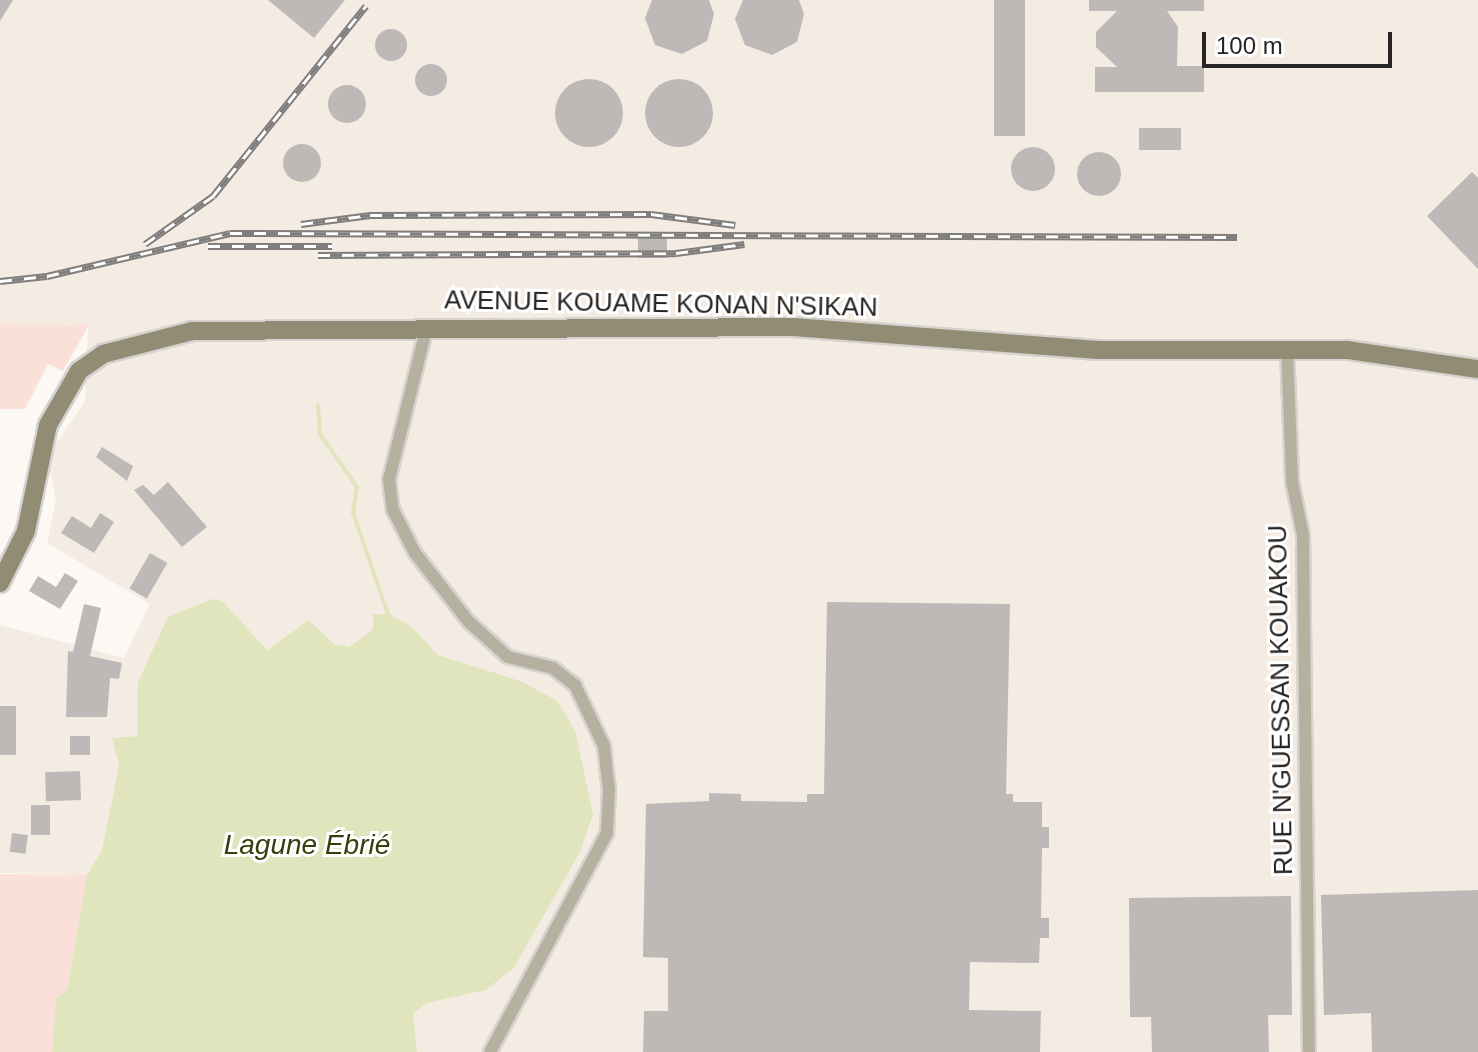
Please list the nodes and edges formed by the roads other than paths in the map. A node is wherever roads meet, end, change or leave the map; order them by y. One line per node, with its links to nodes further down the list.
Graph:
1 (427, 326): 2 (street, AVENUE KOUAME KONAN N'SIKAN); 4 (street, AVENUE KOUAME KONAN N'SIKAN); 5 (street)
2 (1287, 348): 3 (street, AVENUE KOUAME KONAN N'SIKAN); 6 (street, RUE N'GUESSAN KOUAKOU)
3 (1478, 369)
4 (0, 583)
5 (490, 1052)
6 (1309, 1052)

